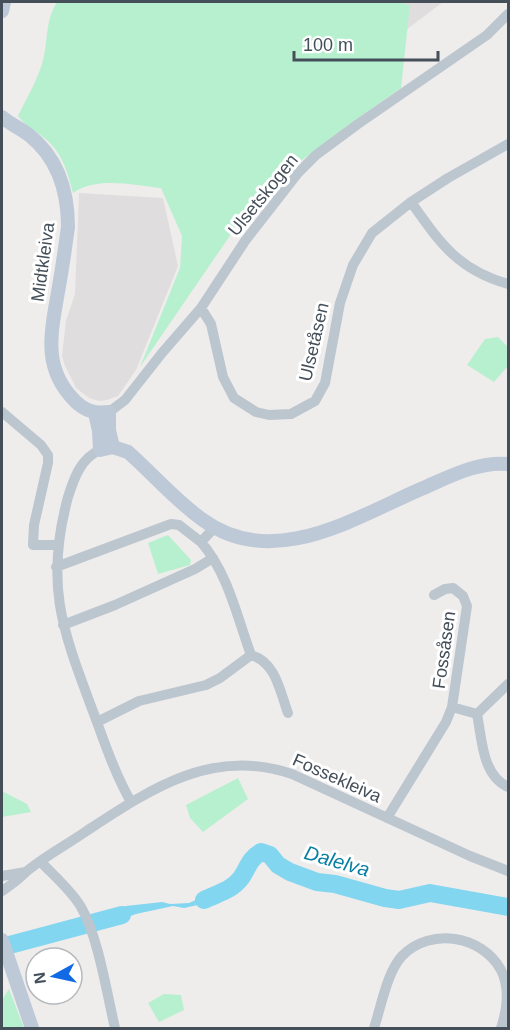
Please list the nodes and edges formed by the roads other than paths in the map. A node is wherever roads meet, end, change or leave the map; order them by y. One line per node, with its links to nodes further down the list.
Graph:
1 (4, 2): 2 (street)
2 (2, 11)
3 (508, 14): 8 (street, Ulsetskogen)
4 (4, 120): 10 (street, Midtkleiva)
5 (508, 144): 6 (street, Ulsetåsen)
6 (411, 202): 7 (street); 8 (street, Ulsetåsen)
7 (508, 284)
8 (201, 308): 10 (street, Ulsetskogen)
9 (2, 412): 15 (street)
10 (102, 412): 11 (street)
11 (107, 449): 13 (street); 15 (street)
12 (508, 464): 13 (street)
13 (214, 528): 14 (street)
14 (201, 542): 16 (street); 17 (street)
15 (57, 545): 17 (street)
16 (213, 558): 19 (street); 20 (street)
17 (56, 567): 19 (street)
18 (434, 595): 22 (street, Fossåsen)
19 (63, 625): 25 (street)
20 (250, 655): 23 (street); 25 (street)
21 (508, 684): 24 (street)
22 (452, 707): 24 (street, Fossåsen); 28 (street, Fossåsen)
23 (288, 713)
24 (477, 714): 26 (street)
25 (97, 722): 27 (street)
26 (508, 787)
27 (130, 802): 28 (street, Fossekleiva); 29 (street, Fossekleiva)
28 (387, 818): 30 (street, Fossekleiva)
29 (41, 862): 31 (street, Fossekleiva); 36 (street)
30 (508, 871)
31 (27, 872): 32 (street, Fossekleiva); 33 (street, Fossekleiva)
32 (2, 876)
33 (2, 891)
34 (2, 940): 35 (street)
35 (32, 1029)
36 (115, 1029)
37 (374, 1029): 38 (street)
38 (501, 1029)

